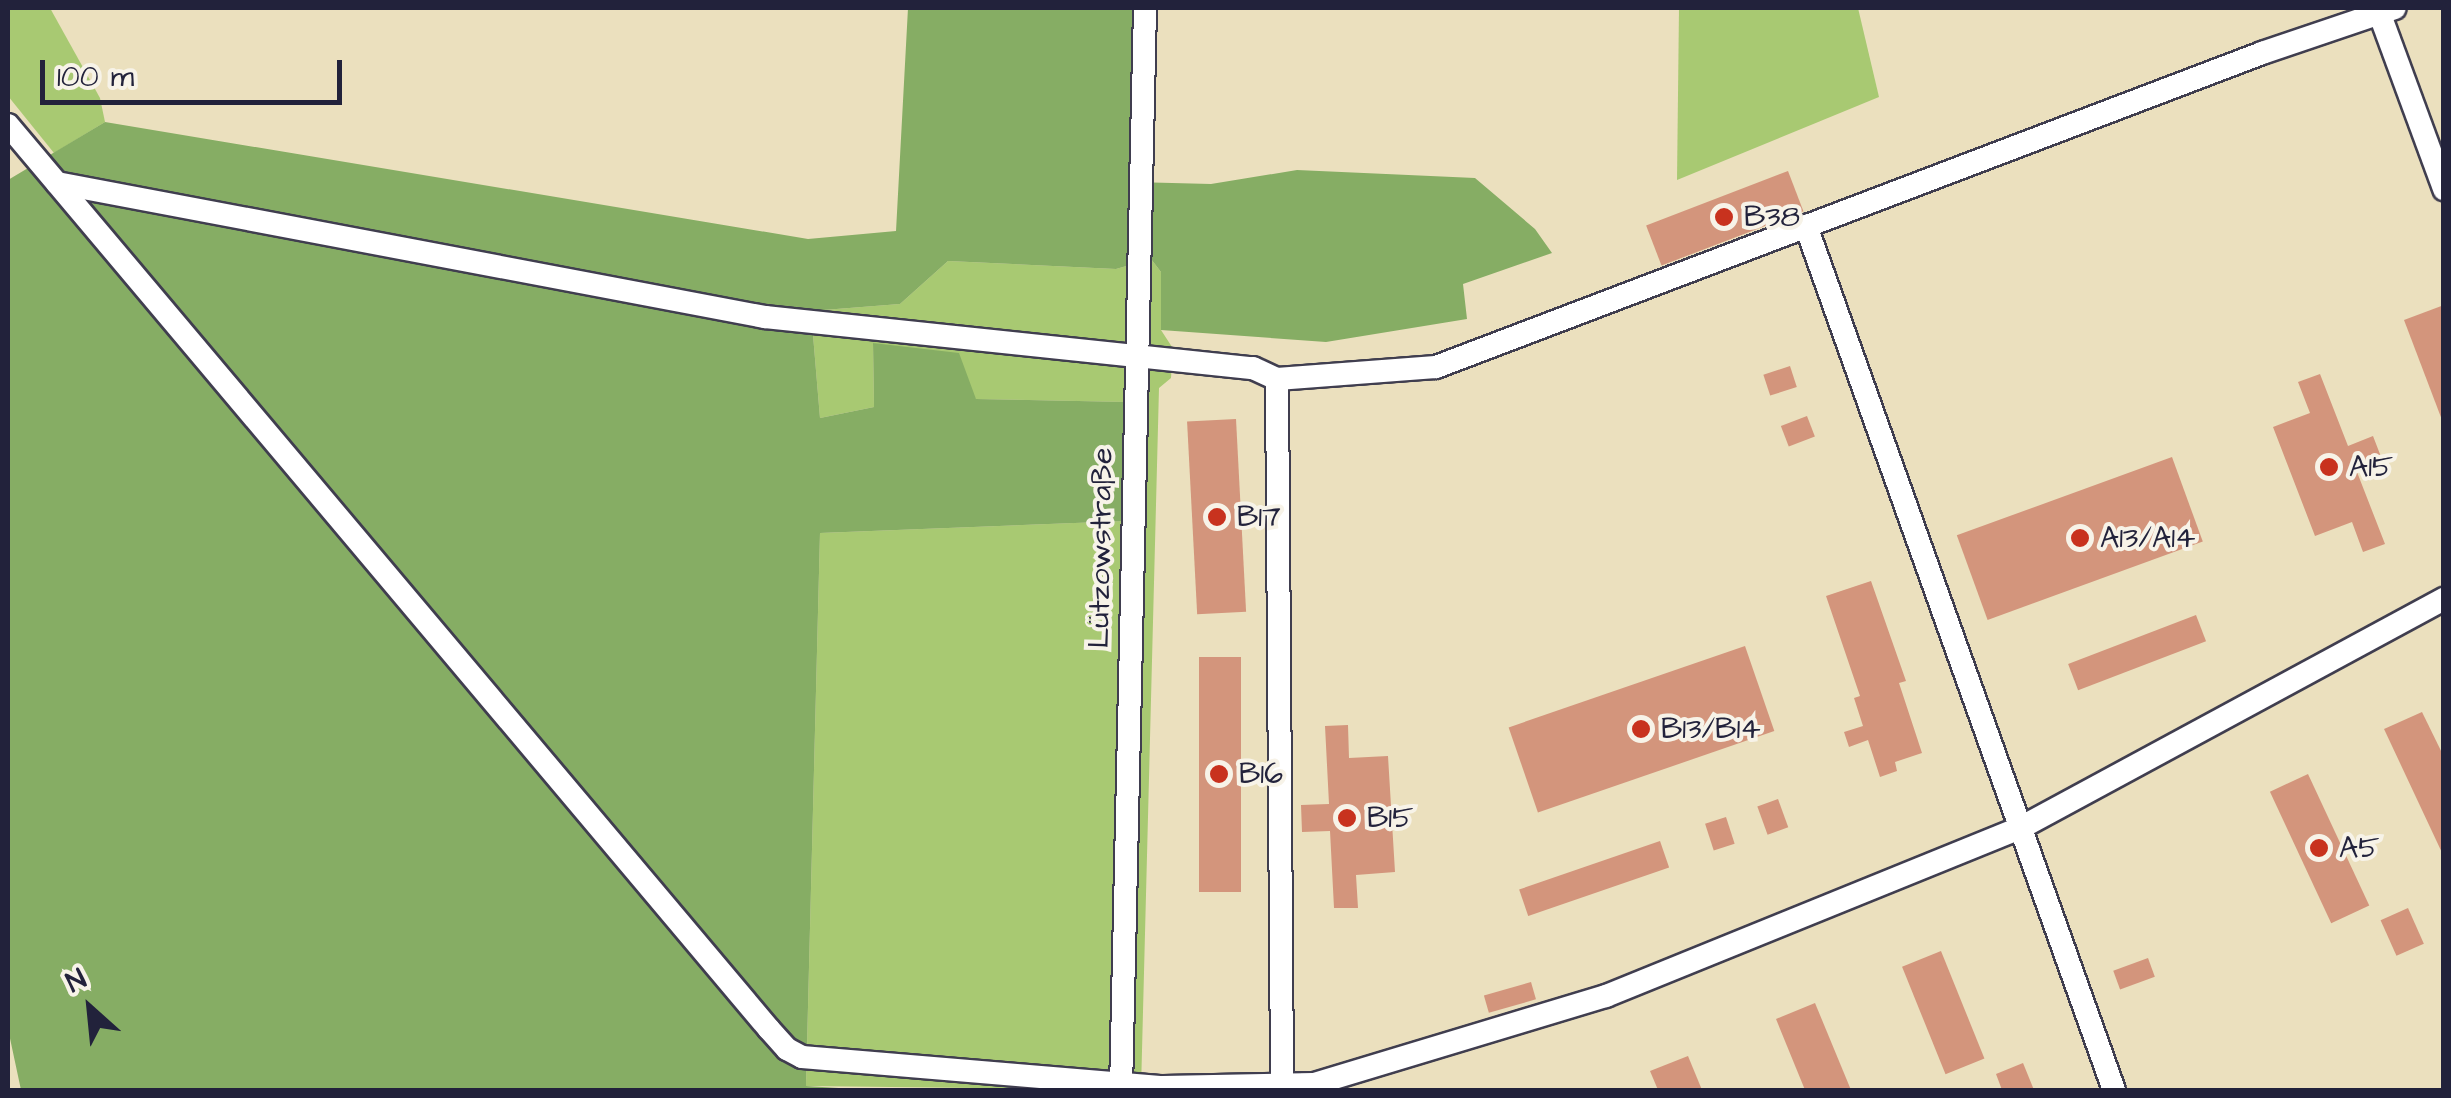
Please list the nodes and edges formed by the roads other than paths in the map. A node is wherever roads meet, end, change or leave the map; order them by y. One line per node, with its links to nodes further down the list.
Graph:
1 (1145, 8): 7 (street, Lützowstraße)
2 (2387, 10): 5 (street); 6 (street)
3 (8, 126): 4 (street)
4 (57, 183): 7 (street); 13 (street)
5 (2444, 190)
6 (1806, 226): 8 (street); 10 (street)
7 (1136, 358): 8 (street); 13 (street, Lützowstraße)
8 (1277, 379): 11 (street)
9 (2444, 598): 10 (street)
10 (2022, 826): 12 (street); 14 (street)
11 (1282, 1086): 12 (street); 13 (street)
12 (1315, 1087)
13 (1122, 1088)
14 (2114, 1090)

